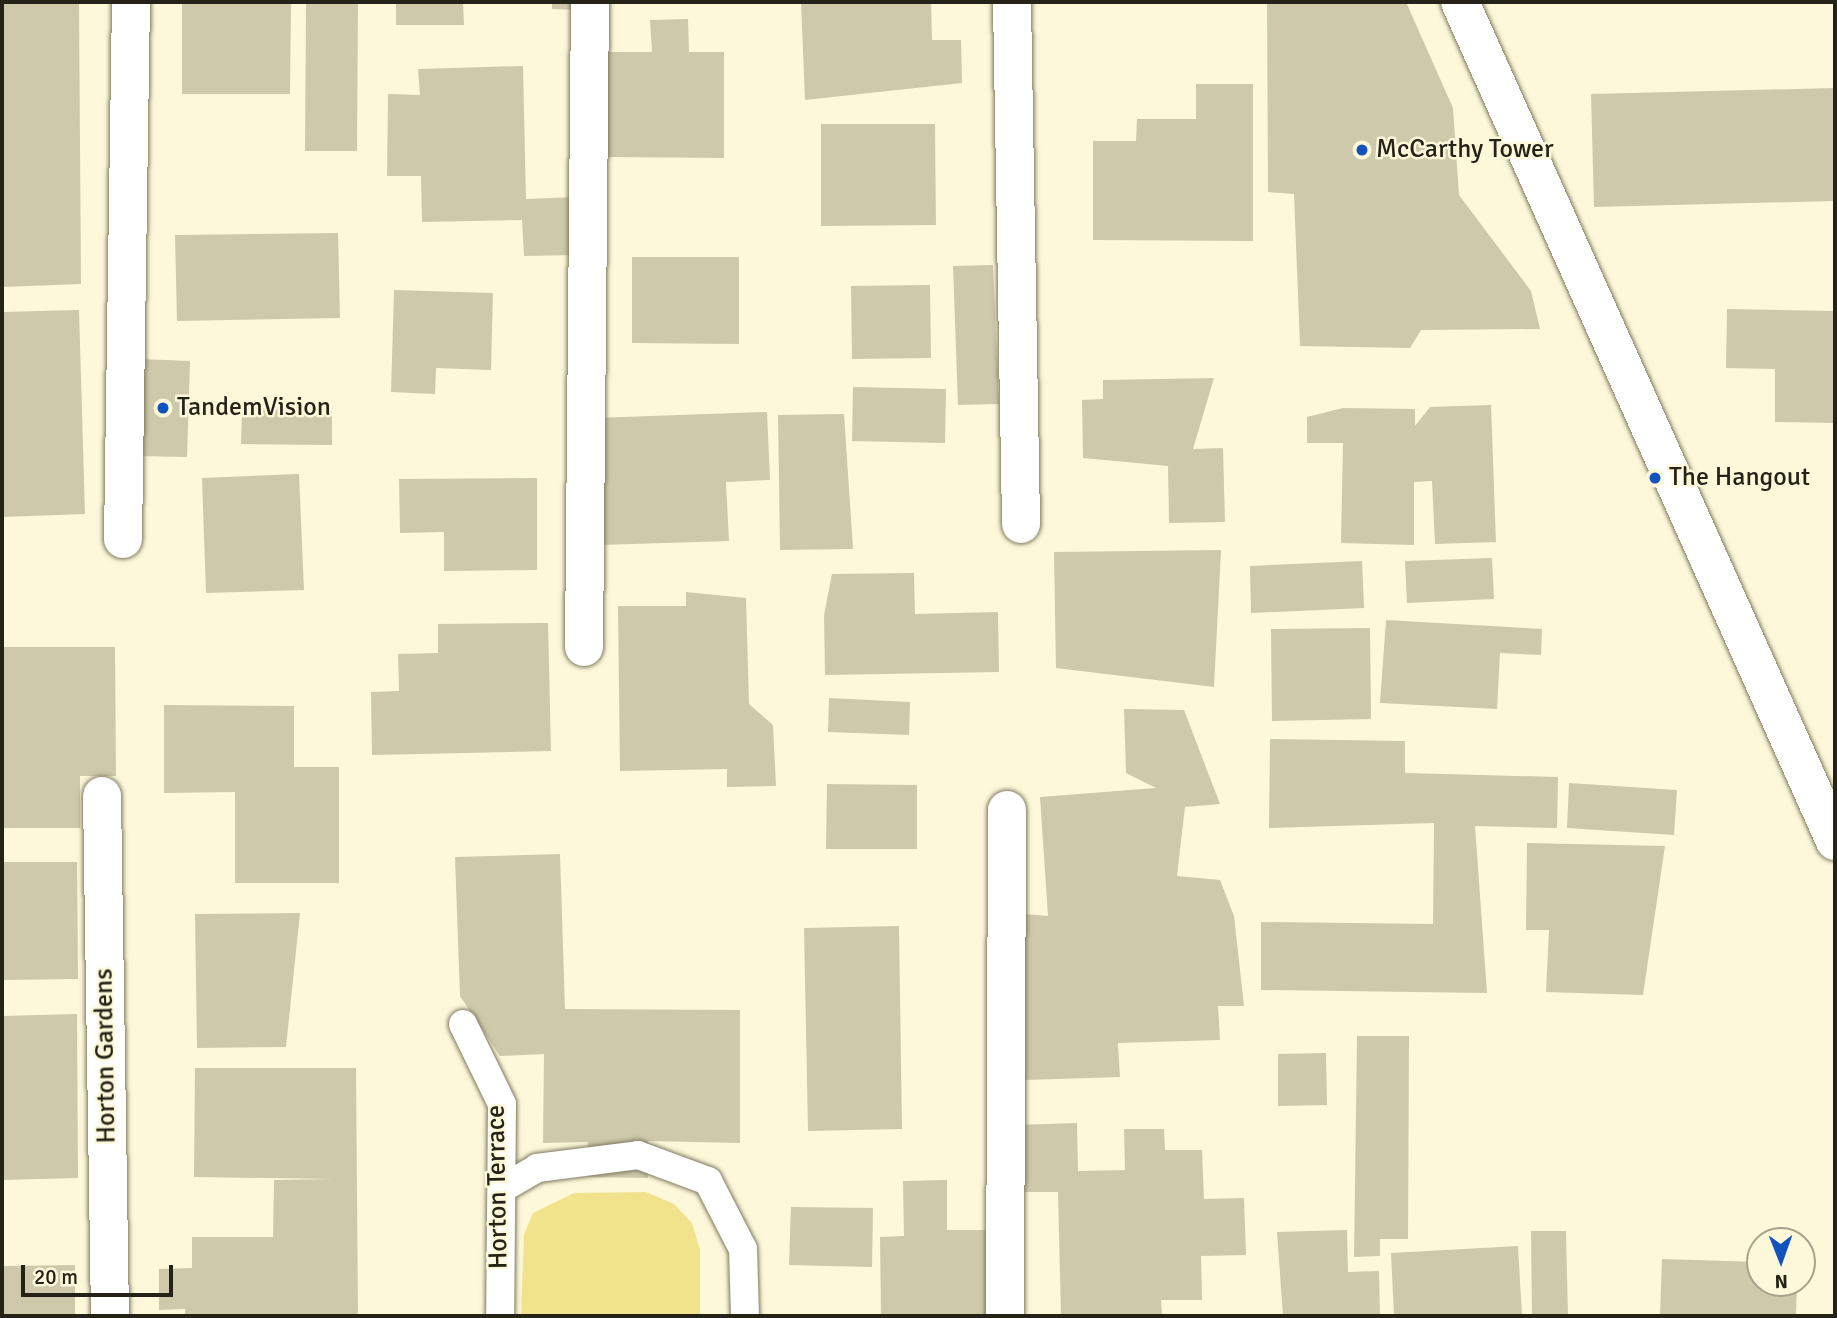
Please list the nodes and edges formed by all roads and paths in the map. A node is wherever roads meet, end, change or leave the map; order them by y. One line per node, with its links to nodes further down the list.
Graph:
1 (131, 2): 6 (street)
2 (590, 2): 7 (street)
3 (1012, 2): 5 (street)
4 (1460, 2): 10 (street)
5 (1021, 524)
6 (123, 539)
7 (584, 647)
8 (102, 796): 13 (street, Horton Gardens)
9 (1007, 810): 16 (street)
10 (1835, 841)
11 (463, 1024): 12 (lane, Horton Terrace)
12 (503, 1188): 14 (lane, Horton Terrace); 15 (lane)
13 (110, 1316)
14 (500, 1316)
15 (746, 1316)
16 (1005, 1316)

